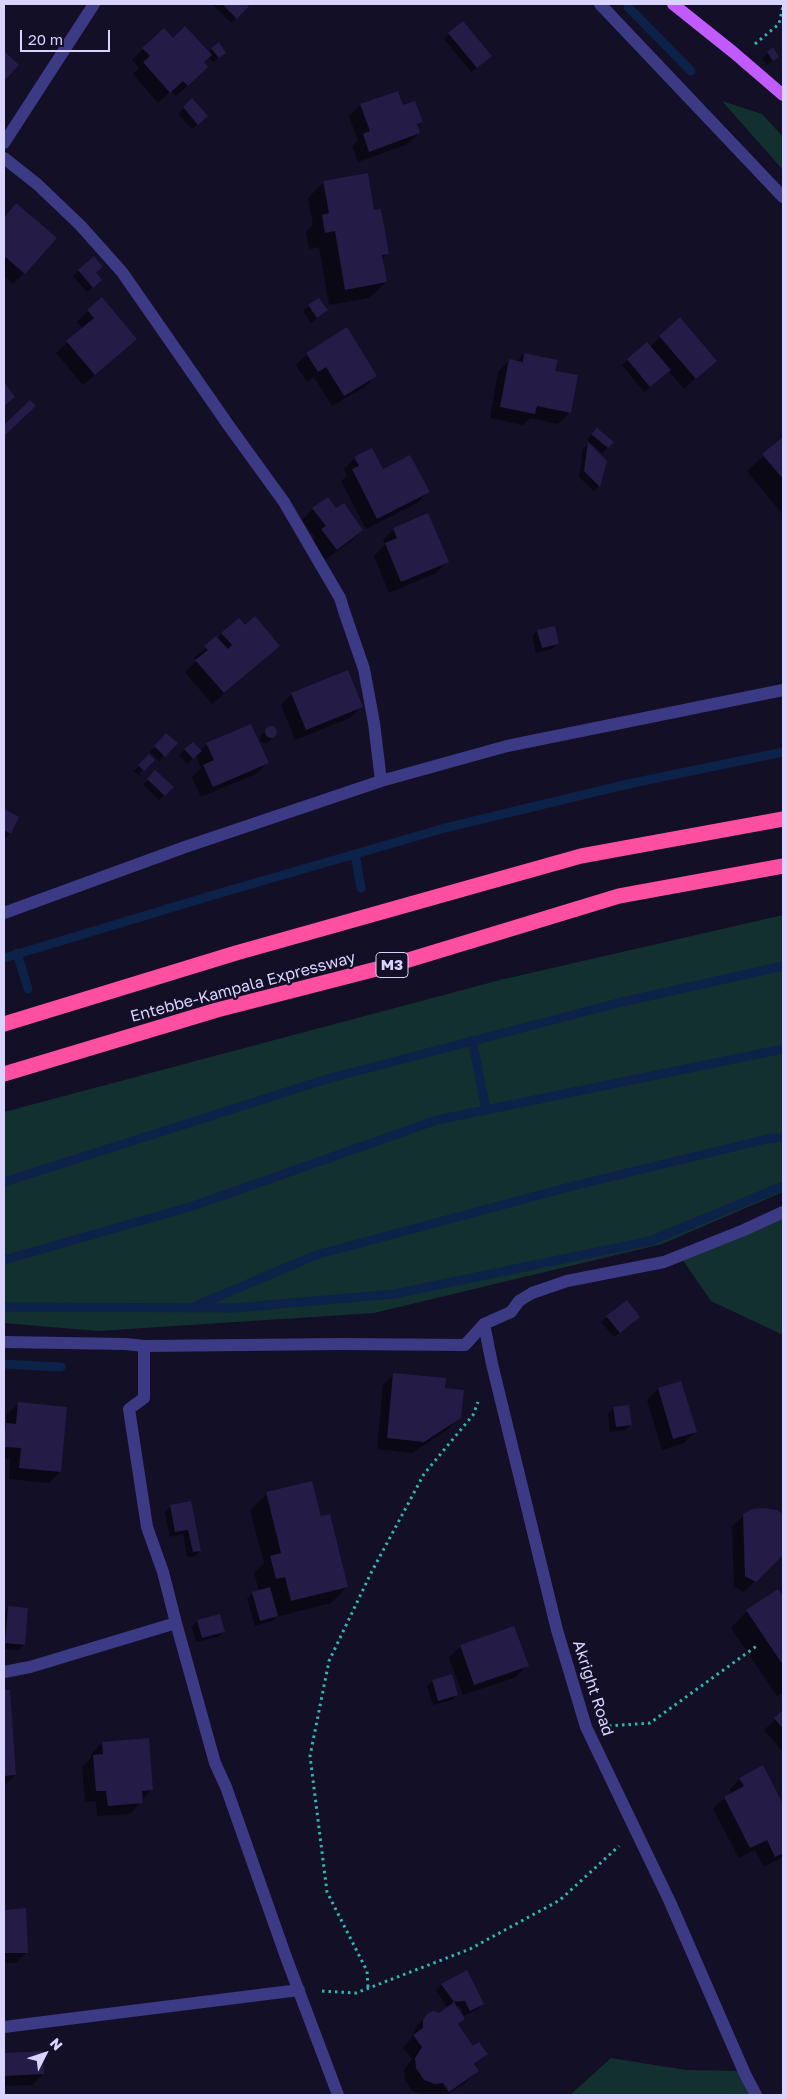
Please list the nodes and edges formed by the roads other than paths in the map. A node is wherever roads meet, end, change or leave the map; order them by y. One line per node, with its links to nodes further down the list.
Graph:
1 (94, 4): 5 (street)
2 (600, 4): 7 (street)
3 (673, 4): 4 (main road)
4 (783, 95)
5 (4, 143)
6 (4, 158): 9 (street)
7 (783, 197)
8 (783, 690): 9 (street)
9 (381, 781): 12 (street)
10 (783, 819): 13 (highway, Entebbe-Kampala Expressway)
11 (783, 866): 14 (highway, Entebbe-Kampala Expressway / M3)
12 (4, 913)
13 (4, 1024)
14 (4, 1074)
15 (783, 1212): 16 (street)
16 (484, 1324): 18 (street); 24 (street, Akright Road)
17 (4, 1342): 18 (street)
18 (144, 1346): 19 (street)
19 (176, 1623): 20 (street); 21 (street)
20 (4, 1672)
21 (299, 1990): 22 (street); 23 (street)
22 (4, 2027)
23 (338, 2095)
24 (756, 2095)

